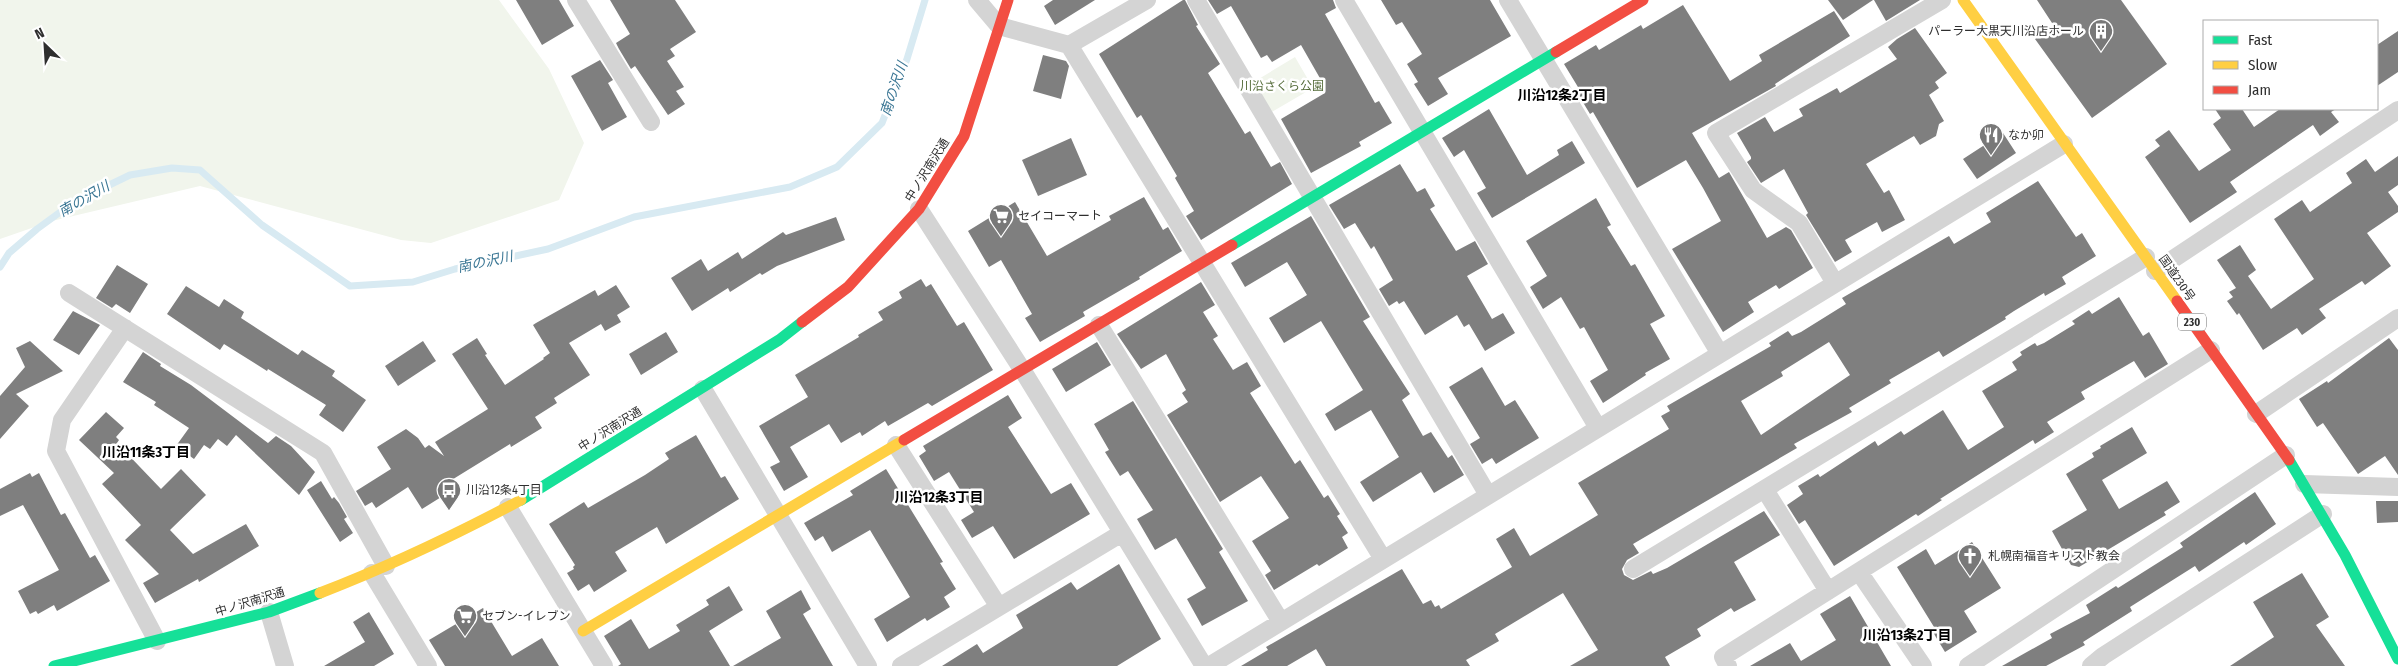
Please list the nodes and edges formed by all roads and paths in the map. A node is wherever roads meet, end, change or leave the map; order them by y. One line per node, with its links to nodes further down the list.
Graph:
1 (576, 0): 15 (street)
2 (978, 0): 11 (street)
3 (1008, 0): 11 (main road, 中ノ沢南沢通)
4 (1147, 0): 12 (street)
5 (1196, 0): 18 (street)
6 (1344, 0): 16 (street)
7 (1508, 0): 13 (street)
8 (1643, 0): 13 (main road)
9 (1942, 0): 22 (street)
10 (1963, 0): 17 (main road, 国道230号 / 230)
11 (999, 26): 12 (street); 19 (main road, 中ノ沢南沢通)
12 (1070, 45): 20 (street)
13 (1543, 60): 16 (main road); 28 (street)
14 (2398, 110): 21 (street)
15 (651, 122)
16 (1424, 132): 18 (main road); 32 (street)
17 (2064, 144): 21 (main road, 国道230号 / 230); 22 (street)
18 (1312, 198): 20 (main road); 38 (street)
19 (919, 209): 29 (street); 30 (main road, 中ノ沢南沢通)
20 (1202, 263): 25 (main road); 43 (street)
21 (2150, 264): 27 (main road, 国道230号 / 230); 37 (street)
22 (1835, 284): 28 (street)
23 (69, 293): 26 (street)
24 (2396, 323): 31 (street)
25 (1100, 325): 29 (main road); 50 (street)
26 (125, 328): 45 (street); 52 (street)
27 (2212, 350): 31 (main road, 国道230号 / 230); 46 (street)
28 (1720, 354): 32 (street)
29 (1023, 371): 33 (main road); 42 (street)
30 (703, 390): 39 (main road, 中ノ沢南沢通); 40 (street)
31 (2256, 414): 34 (main road, 国道230号 / 230)
32 (1598, 428): 38 (street)
33 (896, 445): 40 (main road); 48 (street)
34 (2286, 455): 35 (main road, 国道230号 / 230); 64 (street)
35 (2304, 484): 36 (street); 41 (main road, 国道230号 / 230)
36 (2398, 486)
37 (1765, 490): 44 (street); 47 (street)
38 (1488, 495): 43 (street)
39 (508, 507): 45 (main road, 中ノ沢南沢通); 51 (street)
40 (777, 514): 51 (main road); 58 (street)
41 (2323, 514): 53 (main road, 国道230号 / 230); 65 (street)
42 (1122, 533): 48 (street); 60 (street)
43 (1383, 560): 50 (street)
44 (1634, 569)
45 (379, 570): 49 (main road, 中ノ沢南沢通); 56 (street)
46 (1859, 572): 47 (street); 63 (street)
47 (1828, 591): 62 (street)
48 (999, 607): 59 (street)
49 (270, 612): 52 (main road, 中ノ沢南沢通); 55 (street)
50 (1281, 622): 61 (street)
51 (583, 631): 57 (street)
52 (158, 641): 54 (main road, 中ノ沢南沢通)
53 (2398, 659)
54 (54, 666)
55 (285, 666)
56 (428, 666)
57 (604, 666)
58 (868, 666)
59 (901, 666)
60 (1204, 666)
61 (1209, 666)
62 (1728, 666)
63 (1923, 666)
64 (1968, 666)
65 (2091, 666)

